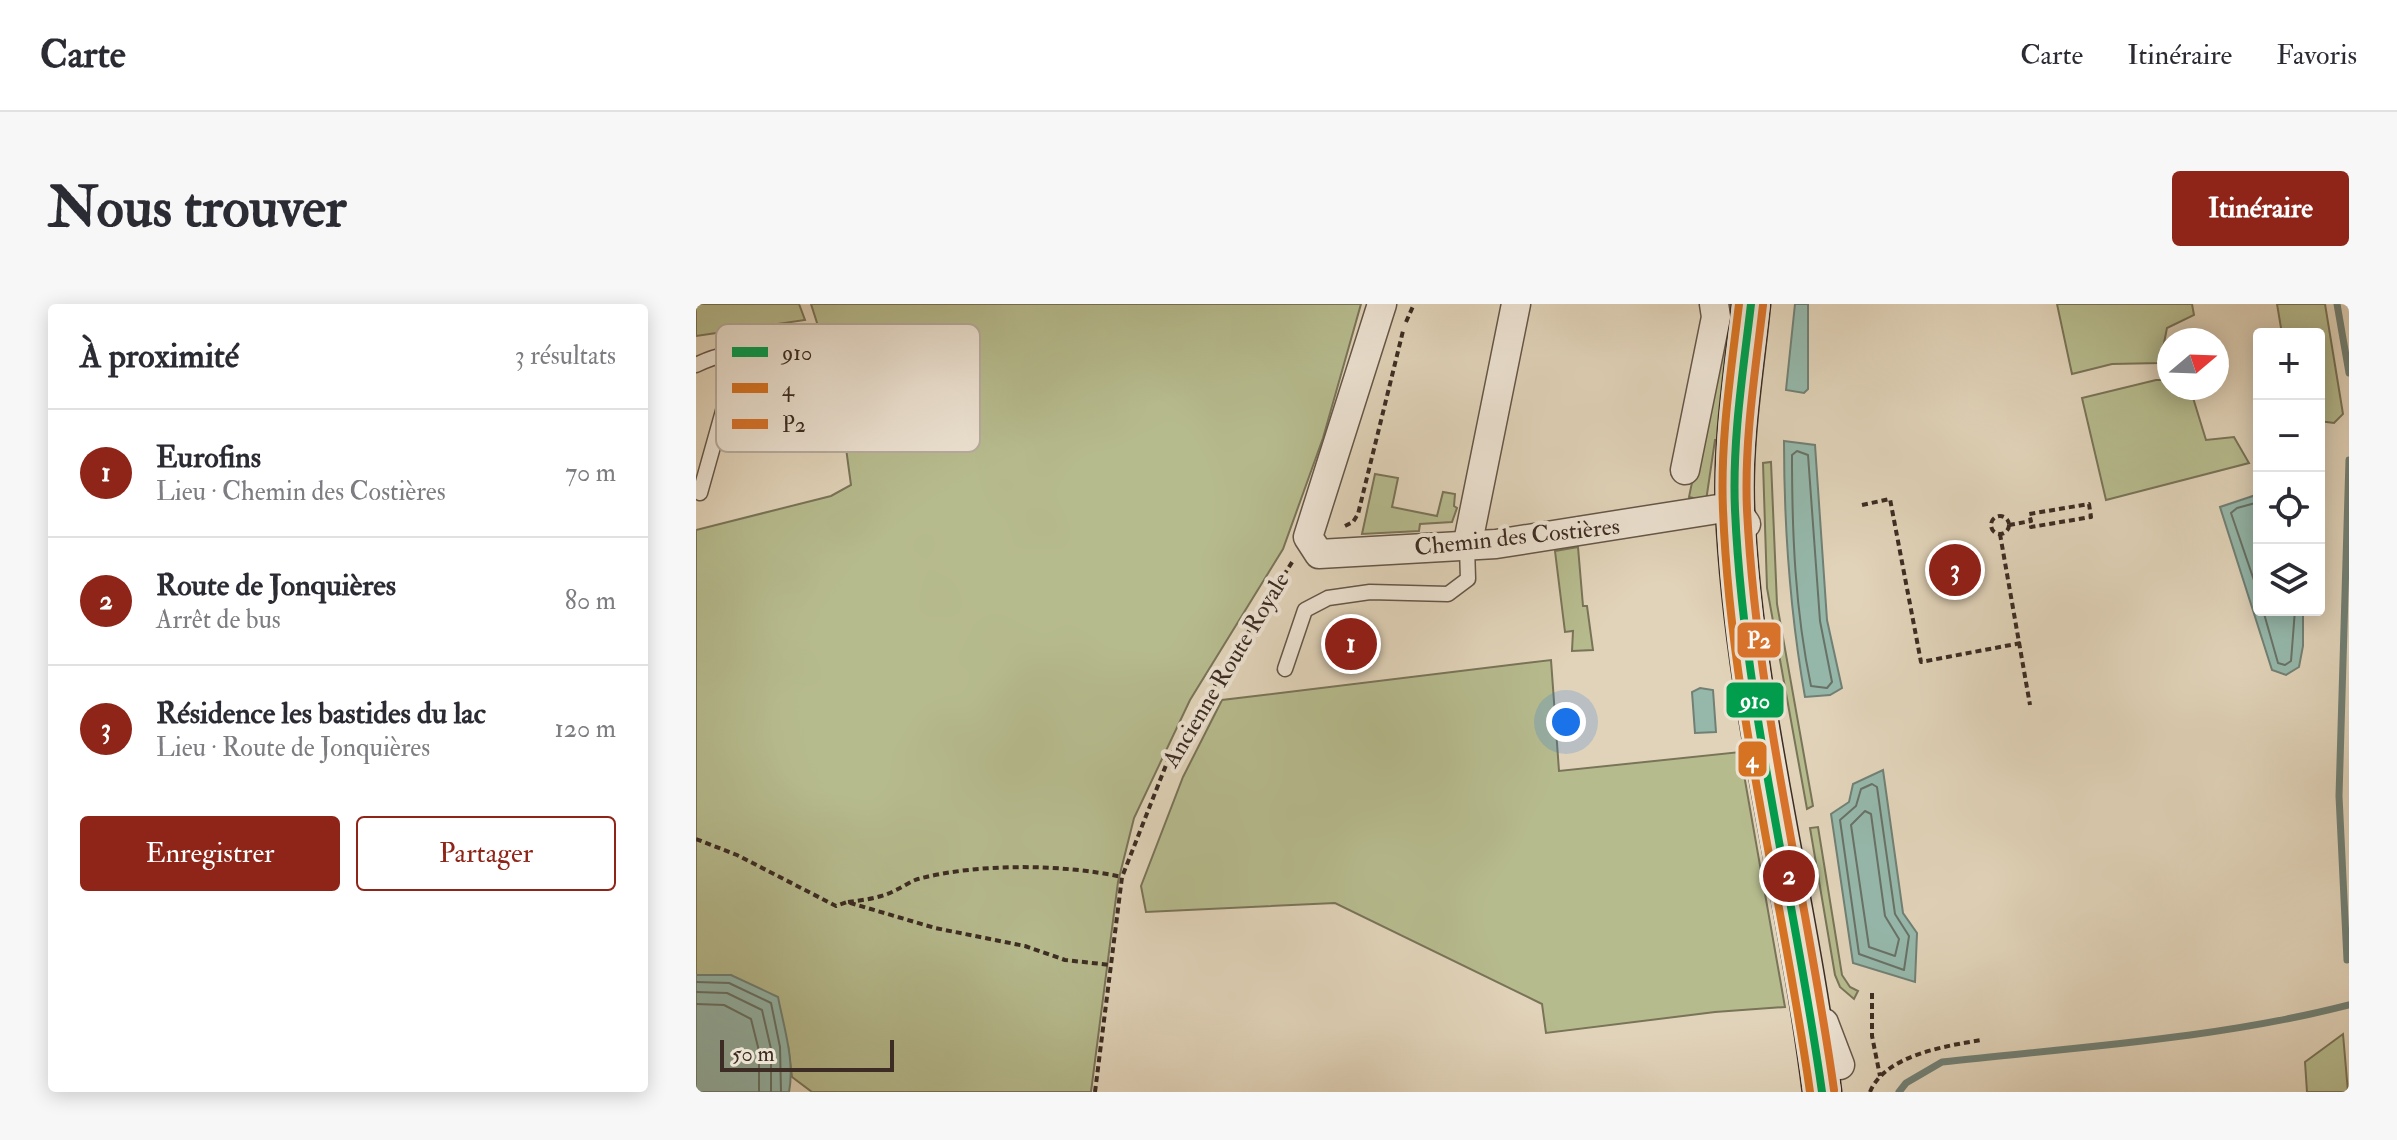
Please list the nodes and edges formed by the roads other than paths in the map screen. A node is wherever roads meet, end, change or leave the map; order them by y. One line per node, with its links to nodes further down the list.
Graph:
1 (1382, 304): 14 (street, Chemin des Costières)
2 (1516, 304): 14 (street)
3 (1714, 304): 10 (street)
4 (1751, 304): 8 (main road)
5 (1774, 304): 8 (main road)
6 (716, 357): 7 (lane)
7 (696, 365)
8 (1750, 412): 11 (main road); 13 (main road)
9 (716, 436): 12 (lane)
10 (1685, 470)
11 (1757, 474): 13 (main road); 15 (main road)
12 (700, 493)
13 (1735, 508): 14 (street, Chemin des Costières); 15 (street); 17 (main road)
14 (1467, 547): 16 (lane)
15 (1765, 612): 18 (main road)
16 (1285, 669)
17 (1792, 892): 18 (main road); 18 (street)
18 (1832, 1066)

